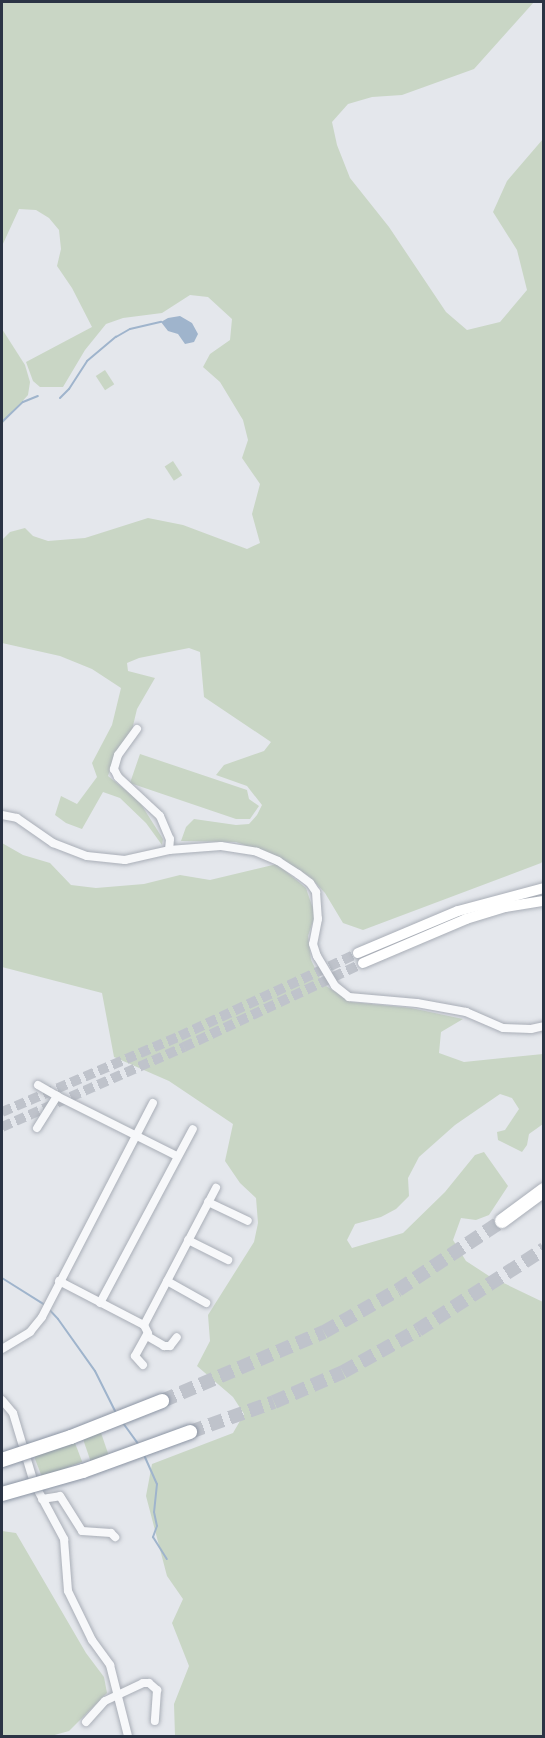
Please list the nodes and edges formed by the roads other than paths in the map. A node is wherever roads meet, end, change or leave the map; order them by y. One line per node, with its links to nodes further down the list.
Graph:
1 (137, 729): 3 (street)
2 (2, 815): 3 (street)
3 (169, 850): 6 (street)
4 (543, 888): 5 (main road)
5 (543, 901)
6 (543, 1026)
7 (38, 1085): 8 (street)
8 (57, 1095): 10 (street); 12 (street)
9 (153, 1103): 12 (street)
10 (37, 1128)
11 (193, 1129): 13 (street)
12 (136, 1134): 13 (street); 21 (street)
13 (177, 1156): 23 (street)
14 (216, 1188): 16 (street)
15 (543, 1190): 18 (highway)
16 (208, 1202): 17 (street); 19 (street)
17 (248, 1221)
18 (502, 1221)
19 (188, 1240): 20 (street); 22 (street)
20 (228, 1260)
21 (59, 1281): 23 (street); 28 (street)
22 (167, 1281): 24 (street); 25 (street)
23 (100, 1303): 25 (street)
24 (206, 1303)
25 (144, 1325): 26 (street)
26 (147, 1336): 27 (street); 29 (street)
27 (177, 1337)
28 (2, 1349)
29 (143, 1365)
30 (2, 1400): 35 (street)
31 (162, 1401): 33 (highway, bridge)
32 (190, 1432): 34 (highway, bridge)
33 (2, 1460)
34 (2, 1494)
35 (42, 1499): 36 (street); 37 (street)
36 (115, 1537)
37 (118, 1695): 38 (street); 39 (street); 40 (street)
38 (155, 1721)
39 (86, 1722)
40 (128, 1737)

